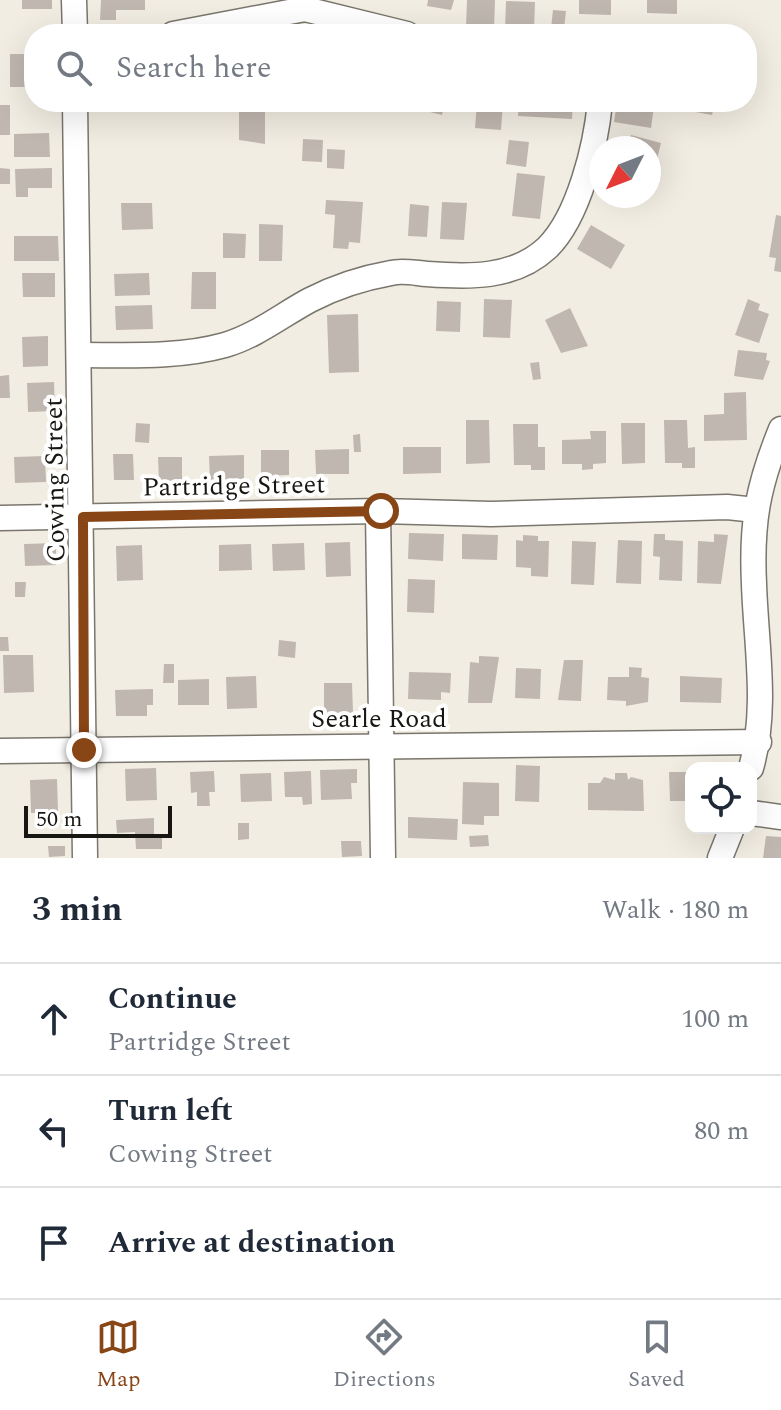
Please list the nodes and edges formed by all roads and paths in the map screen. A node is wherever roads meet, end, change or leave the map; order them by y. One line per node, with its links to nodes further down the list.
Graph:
1 (74, 0): 2 (street)
2 (75, 24)
3 (226, 24): 4 (street)
4 (366, 24)
5 (75, 112): 7 (street, Cowing Street)
6 (599, 112): 7 (street)
7 (80, 355): 11 (street, Cowing Street)
8 (781, 429): 9 (street)
9 (756, 510): 10 (street, Partridge Street); 13 (street)
10 (378, 511): 11 (street, Partridge Street); 14 (street)
11 (83, 517): 12 (street, Partridge Street); 15 (street, Cowing Street)
12 (0, 518)
13 (759, 742): 14 (street, Searle Road); 17 (street)
14 (383, 747): 15 (street, Searle Road); 22 (street)
15 (84, 750): 16 (street, Searle Road); 21 (street, Cowing Street)
16 (0, 751)
17 (753, 762)
18 (757, 814): 19 (street)
19 (781, 817)
20 (730, 834): 23 (street)
21 (85, 858)
22 (383, 858)
23 (720, 858)

